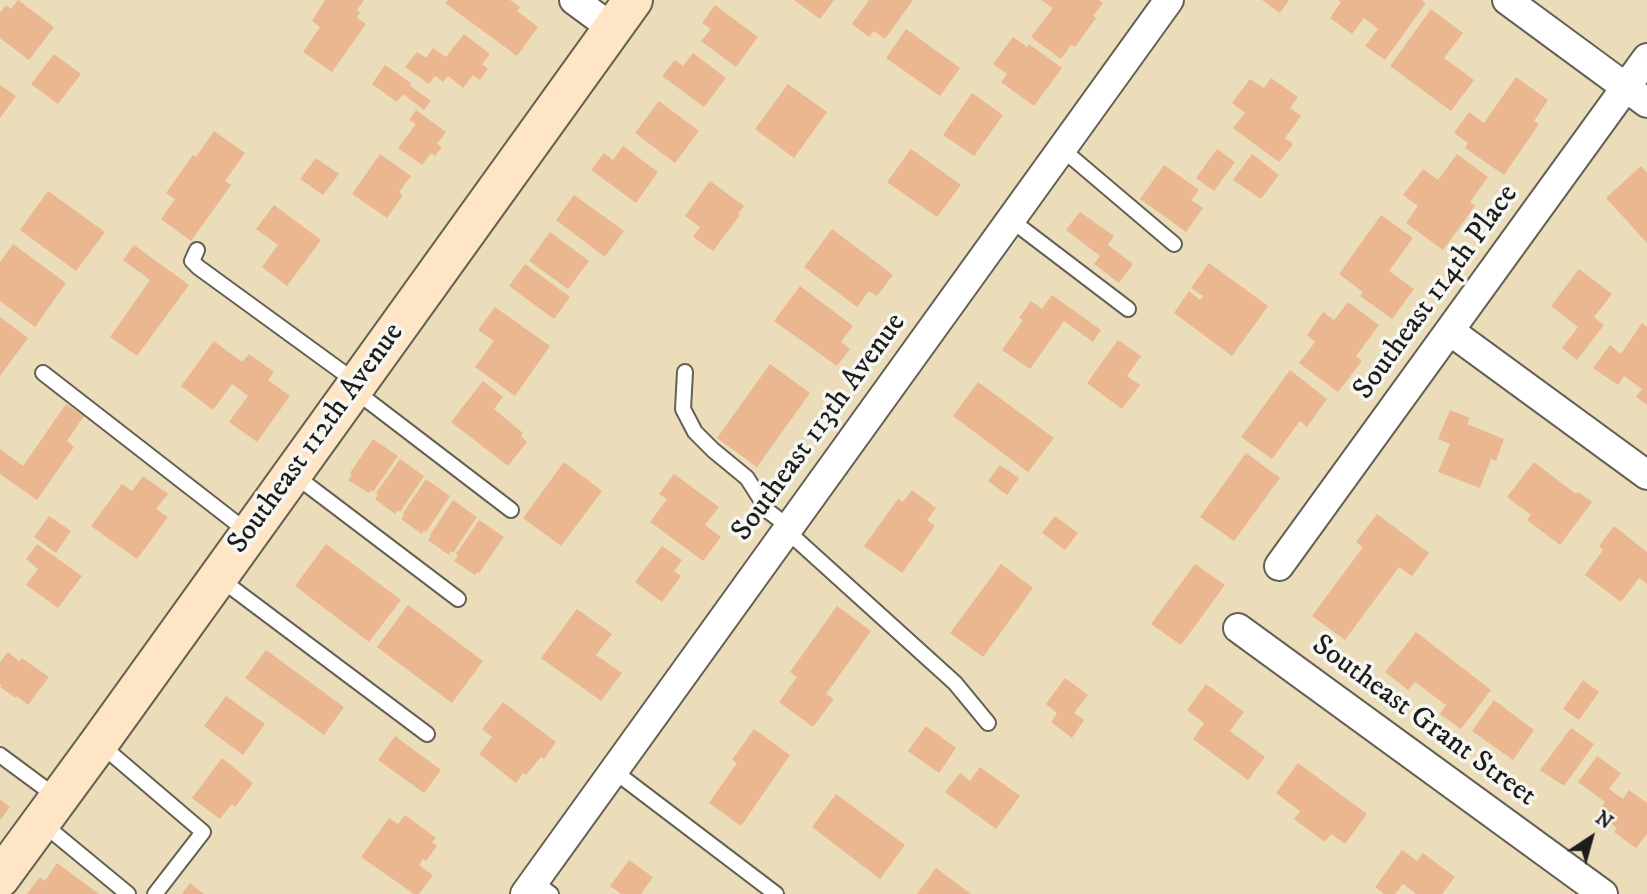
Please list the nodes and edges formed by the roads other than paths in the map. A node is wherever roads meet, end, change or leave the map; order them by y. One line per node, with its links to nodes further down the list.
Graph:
1 (574, 0): 4 (street)
2 (1169, 0): 7 (street, Southeast 113th Avenue)
3 (1507, 0): 6 (street)
4 (623, 14): 15 (main road, Southeast 112th Avenue)
5 (1647, 58): 6 (street, Southeast 114th Place)
6 (1637, 96): 12 (street, Southeast 114th Place)
7 (1062, 149): 8 (street, Southeast 113th Avenue); 9 (lane)
8 (1011, 220): 11 (lane); 19 (street, Southeast 113th Avenue)
9 (1174, 244)
10 (197, 250): 15 (lane)
11 (1128, 309)
12 (1450, 331): 17 (street); 21 (street, Southeast 114th Place)
13 (685, 372): 19 (lane)
14 (43, 373): 20 (lane)
15 (355, 386): 16 (main road, Southeast 112th Avenue); 18 (lane)
16 (292, 473): 20 (main road, Southeast 112th Avenue); 23 (lane)
17 (1647, 475)
18 (511, 510)
19 (788, 529): 25 (lane); 29 (street, Southeast 113th Avenue)
20 (249, 534): 22 (main road, Southeast 112th Avenue)
21 (1279, 566)
22 (218, 577): 26 (lane); 27 (main road, Southeast 112th Avenue)
23 (458, 599)
24 (1238, 628): 36 (street, Southeast Grant Street)
25 (988, 723)
26 (427, 734)
27 (99, 743): 30 (main road, Southeast 112th Avenue); 34 (lane)
28 (0, 755): 30 (lane)
29 (614, 771): 32 (street, Southeast 113th Avenue); 35 (lane)
30 (49, 810): 31 (main road, Southeast 112th Avenue); 33 (lane)
31 (2, 870)
32 (537, 890)
33 (128, 894)
34 (155, 894)
35 (776, 894)
36 (1603, 894)

